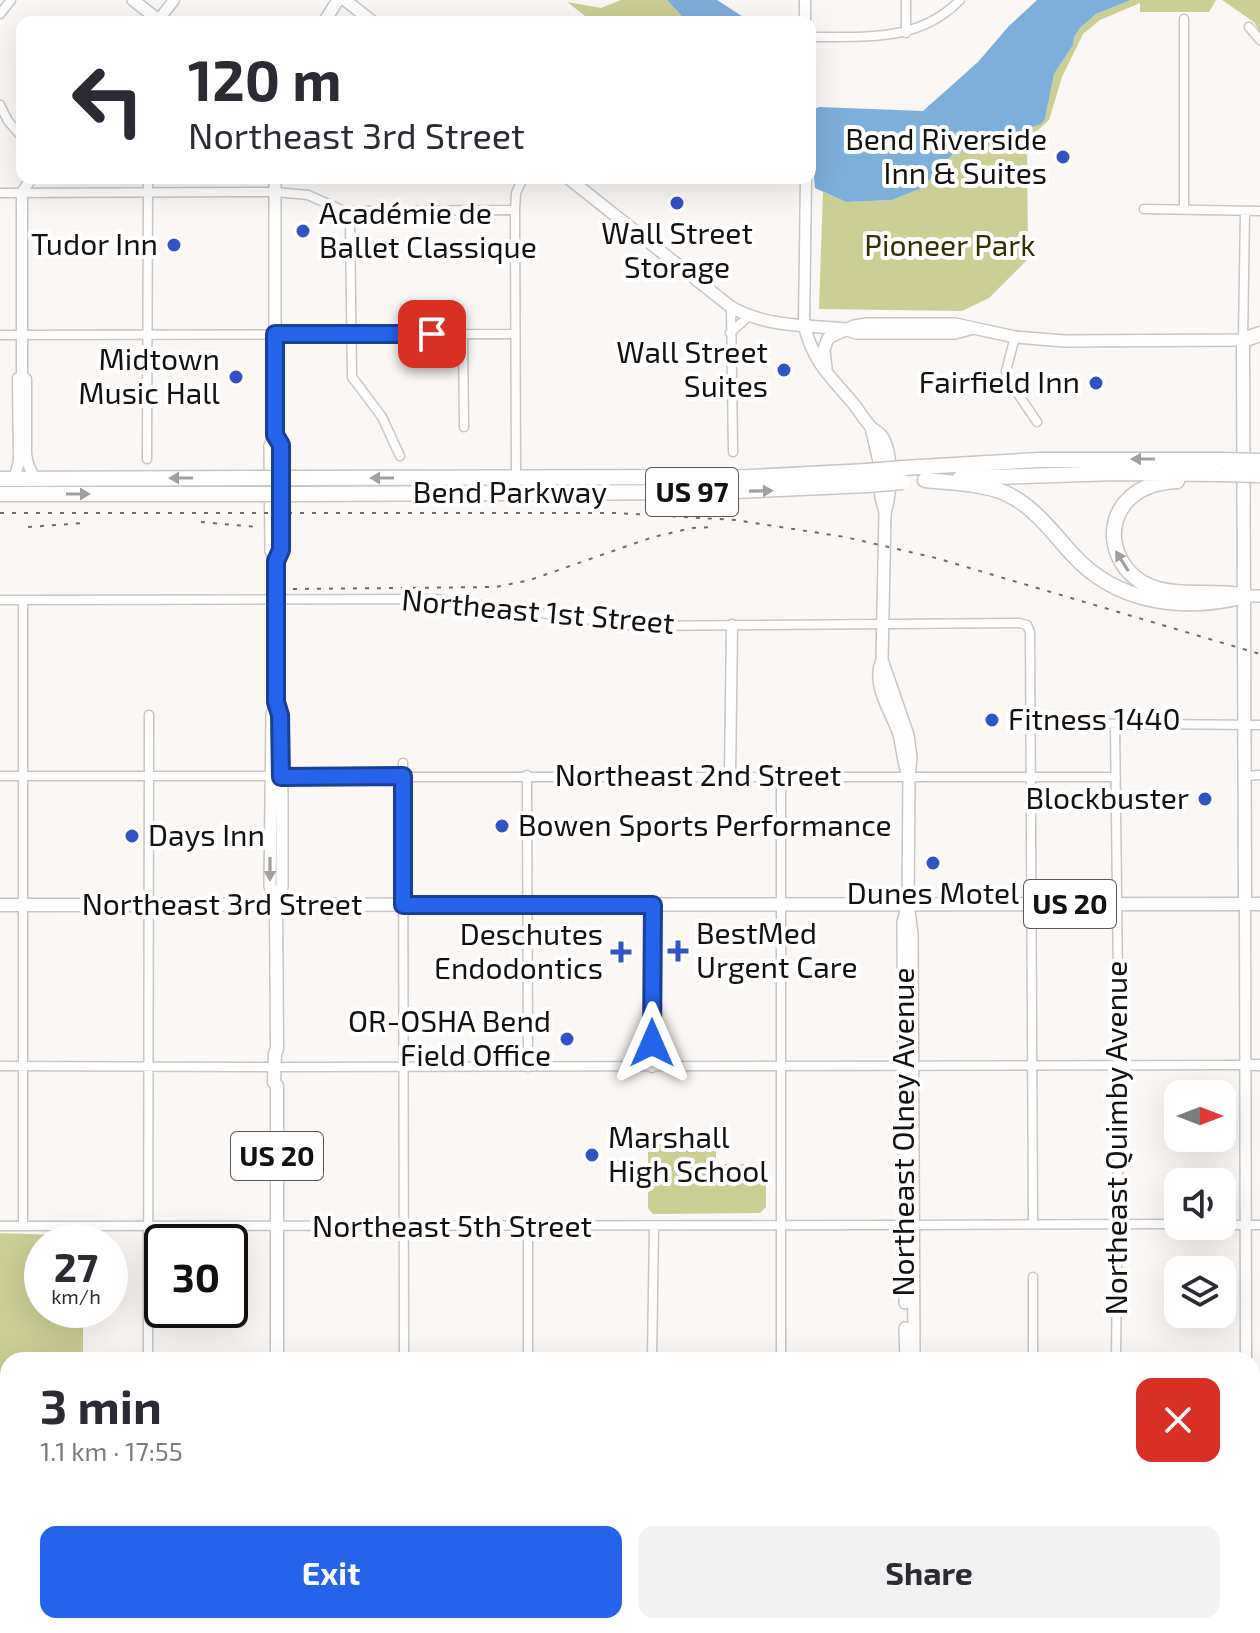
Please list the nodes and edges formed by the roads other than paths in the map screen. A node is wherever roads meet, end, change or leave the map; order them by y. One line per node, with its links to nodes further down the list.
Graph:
1 (11, 0): 6 (street)
2 (133, 0): 7 (main road)
3 (345, 0): 8 (main road)
4 (906, 0): 11 (street)
5 (960, 0): 11 (street)
6 (0, 14)
7 (153, 16)
8 (365, 16)
9 (1184, 19): 27 (street)
10 (1249, 27): 13 (street)
11 (906, 33): 12 (street)
12 (816, 37)
13 (1260, 40)
14 (0, 105): 15 (street)
15 (16, 130)
16 (27, 184): 24 (street)
17 (148, 184): 25 (street)
18 (275, 184): 22 (main road)
19 (520, 184): 28 (street)
20 (576, 184): 32 (main road)
21 (806, 184): 35 (street)
22 (275, 192): 25 (street); 29 (street); 40 (main road)
23 (0, 193): 24 (street)
24 (22, 193): 25 (street); 39 (street)
25 (148, 193): 46 (street)
26 (1144, 209): 27 (street)
27 (1184, 209): 30 (street)
28 (515, 210): 29 (street); 42 (street)
29 (344, 211): 41 (street)
30 (1245, 211): 31 (street); 49 (street)
31 (1260, 211)
32 (731, 307): 33 (main road); 43 (street)
33 (748, 317): 35 (main road); 43 (street)
34 (945, 324): 36 (main road); 37 (main road); 38 (main road)
35 (804, 325): 37 (main road); 52 (main road)
36 (973, 328): 38 (main road); 48 (main road)
37 (845, 329): 38 (main road); 52 (main road)
38 (917, 333)
39 (22, 334): 45 (street); 46 (street); 51 (street)
40 (275, 334): 41 (street); 46 (street); 67 (main road)
41 (351, 334): 47 (street); 56 (street)
42 (515, 334): 47 (street); 62 (street)
43 (730, 334): 55 (street)
44 (1260, 334): 49 (highway)
45 (0, 335)
46 (147, 335): 57 (street)
47 (463, 335): 54 (street)
48 (1015, 337): 49 (main road); 53 (street)
49 (1243, 340): 50 (highway); 68 (main road)
50 (1260, 344)
51 (22, 376): 63 (street); 64 (street)
52 (827, 377): 60 (main road, Northeast Olney Avenue)
53 (1037, 422)
54 (464, 427)
55 (733, 452)
56 (400, 456)
57 (147, 459)
58 (1260, 461): 59 (highway, Bend Parkway / US 97, bridge)
59 (1220, 469): 60 (highway, Bend Parkway / US 97, one-way to 60); 61 (highway, Bend Parkway / US 97, bridge); 65 (highway, Bend Parkway / US 97); 68 (highway, one-way to 59)
60 (885, 475): 62 (highway, Bend Parkway / US 97); 65 (highway, Bend Parkway / US 97); 67 (highway, Bend Parkway / US 97, one-way to 60, bridge); 73 (main road, Northeast Olney Avenue)
61 (1260, 475)
62 (516, 478): 64 (highway, Bend Parkway / US 97, one-way to 64, bridge)
63 (7, 479): 64 (highway, Bend Parkway / US 97)
64 (35, 479)
65 (925, 480): 68 (highway)
66 (0, 494): 67 (highway, Bend Parkway / US 97, one-way to 67)
67 (270, 499): 70 (main road)
68 (1244, 596): 69 (main road); 78 (main road)
69 (1260, 596)
70 (277, 599): 72 (street, Northeast 1st Street); 74 (street, Northeast 1st Street); 86 (main road)
71 (0, 600): 72 (street, Northeast 1st Street)
72 (23, 600): 84 (street)
73 (883, 624): 74 (street, Northeast 1st Street); 76 (street, Northeast 1st Street); 91 (main road, Northeast Olney Avenue)
74 (732, 625): 88 (street)
75 (149, 715): 85 (street)
76 (1030, 723): 77 (street); 92 (street)
77 (1115, 725): 78 (street); 93 (street, Northeast Quimby Avenue)
78 (1245, 725): 79 (street); 90 (main road)
79 (1260, 725)
80 (403, 763): 87 (street)
81 (527, 775): 87 (street, Northeast 2nd Street); 88 (street, Northeast 2nd Street); 104 (street)
82 (1260, 775): 90 (street)
83 (0, 776): 84 (street, Northeast 2nd Street)
84 (23, 776): 85 (street, Northeast 2nd Street); 100 (street)
85 (148, 776): 86 (street, Northeast 2nd Street); 101 (street)
86 (276, 776): 87 (street, Northeast 2nd Street); 102 (main road)
87 (403, 776): 103 (street)
88 (730, 776): 89 (street, Northeast 2nd Street)
89 (781, 776): 91 (street, Northeast 2nd Street); 106 (street)
90 (1245, 776): 97 (main road)
91 (909, 777): 92 (street, Northeast 2nd Street); 94 (main road, Northeast Olney Avenue)
92 (1030, 777): 93 (street, Northeast 2nd Street); 95 (street)
93 (1116, 777): 96 (street, Northeast Quimby Avenue)
94 (908, 904): 95 (main road, Northeast 3rd Street / US 20); 106 (main road, Northeast 3rd Street / US 20); 116 (main road, Northeast Olney Avenue)
95 (1030, 904): 96 (main road, Northeast 3rd Street / US 20); 117 (street)
96 (1117, 904): 97 (main road, Northeast 3rd Street / US 20); 118 (street, Northeast Quimby Avenue)
97 (1245, 904): 98 (main road, Northeast 3rd Street / US 20); 107 (street)
98 (1260, 904)
99 (0, 905): 100 (main road, Northeast 3rd Street)
100 (23, 905): 101 (main road, Northeast 3rd Street); 110 (street)
101 (148, 905): 102 (main road, Northeast 3rd Street); 112 (street)
102 (276, 905): 103 (main road, Northeast 3rd Street / US 20); 113 (main road, US 20)
103 (403, 905): 104 (main road, Northeast 3rd Street / US 20); 111 (street)
104 (527, 905): 105 (main road, Northeast 3rd Street / US 20); 114 (street)
105 (653, 905): 106 (main road, Northeast 3rd Street / US 20); 119 (street)
106 (782, 905): 115 (street)
107 (1245, 1065): 108 (street); 118 (street); 126 (street)
108 (1260, 1065)
109 (0, 1066): 110 (street)
110 (23, 1066): 112 (street); 129 (street)
111 (404, 1066): 113 (street); 114 (street); 131 (street)
112 (148, 1067): 113 (street); 120 (street)
113 (277, 1067): 136 (main road, US 20)
114 (528, 1067): 119 (street)
115 (781, 1067): 116 (street); 119 (street); 134 (street)
116 (908, 1067): 117 (street); 124 (main road, Northeast Olney Avenue)
117 (1031, 1067): 118 (street); 121 (street)
118 (1119, 1067): 122 (street, Northeast Quimby Avenue)
119 (652, 1068)
120 (148, 1224)
121 (1033, 1224): 122 (street, Northeast 5th Street); 124 (street, Northeast 5th Street)
122 (1117, 1224): 123 (street, Northeast 5th Street); 148 (street, Northeast Quimby Avenue)
123 (1164, 1224)
124 (908, 1225): 134 (street, Northeast 5th Street); 145 (main road, Northeast Olney Avenue); 146 (main road, Northeast Olney Avenue)
125 (1236, 1225): 126 (street)
126 (1245, 1225): 127 (street); 149 (street)
127 (1260, 1225)
128 (0, 1226): 129 (street, Northeast 5th Street)
129 (23, 1226): 130 (street, Northeast 5th Street)
130 (144, 1226)
131 (404, 1226): 132 (street, Northeast 5th Street); 136 (street, Northeast 5th Street); 141 (street)
132 (528, 1226): 133 (street, Northeast 5th Street); 142 (street)
133 (654, 1226): 134 (street, Northeast 5th Street); 143 (street)
134 (781, 1226): 144 (street)
135 (248, 1227): 136 (street, Northeast 5th Street)
136 (277, 1227): 140 (main road, US 20)
137 (1033, 1277): 147 (street)
138 (148, 1328): 139 (street)
139 (148, 1352)
140 (277, 1352)
141 (404, 1352)
142 (528, 1352)
143 (652, 1352)
144 (781, 1352)
145 (906, 1352)
146 (914, 1352)
147 (1033, 1352)
148 (1116, 1352)
149 (1246, 1352)

